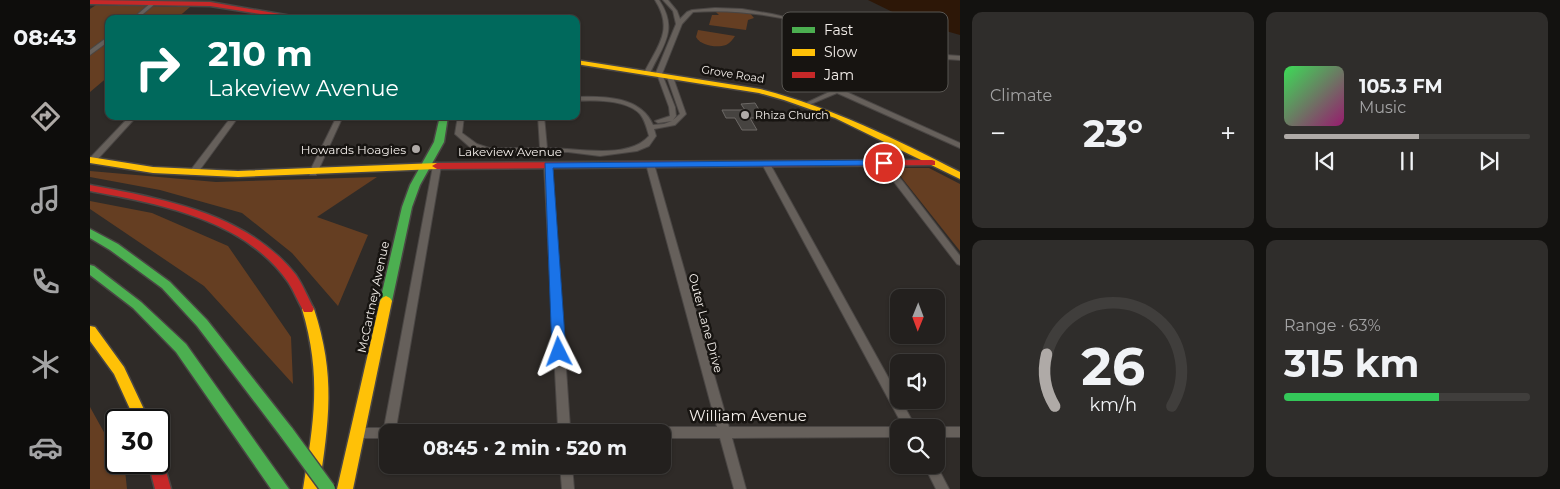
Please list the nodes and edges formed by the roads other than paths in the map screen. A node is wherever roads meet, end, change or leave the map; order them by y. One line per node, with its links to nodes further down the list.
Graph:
1 (657, 0): 7 (street)
2 (665, 0): 8 (street)
3 (198, 2): 5 (main road); 10 (main road)
4 (91, 3): 5 (main road)
5 (154, 3): 9 (street)
6 (745, 4): 11 (street)
7 (666, 12): 8 (street); 12 (street)
8 (675, 12): 11 (street)
9 (139, 15)
10 (281, 15)
11 (678, 24): 13 (street)
12 (667, 30): 13 (street); 16 (street)
13 (676, 31): 15 (street)
14 (105, 41): 17 (street)
15 (670, 45): 16 (street); 19 (street)
16 (660, 46): 18 (street)
17 (90, 53)
18 (653, 60): 19 (street); 21 (street)
19 (663, 62): 21 (street)
20 (580, 63): 21 (main road, Grove Road)
21 (659, 75): 25 (main road, Grove Road); 32 (street); 32 (street)
22 (832, 92): 25 (street)
23 (840, 92): 33 (street)
24 (580, 99): 32 (street)
25 (809, 103): 37 (main road, Grove Road)
26 (130, 120): 35 (street)
27 (233, 120): 43 (street)
28 (338, 120): 42 (street)
29 (443, 120): 41 (main road, McCartney Avenue)
30 (460, 120): 34 (street)
31 (541, 120): 34 (street)
32 (649, 125): 34 (street)
33 (960, 146)
34 (544, 150)
35 (91, 160): 43 (main road, Lakeview Avenue)
36 (884, 163): 37 (main road, Lakeview Avenue); 39 (main road, Lakeview Avenue); 47 (street)
37 (932, 163): 44 (main road, Grove Road)
38 (650, 164): 39 (main road, Lakeview Avenue); 40 (main road, Lakeview Avenue); 55 (street, Outer Lane Drive)
39 (766, 164): 51 (street)
40 (548, 165): 41 (main road, Lakeview Avenue); 53 (street)
41 (432, 166): 42 (main road, Lakeview Avenue); 52 (street); 60 (main road, McCartney Avenue)
42 (314, 172): 43 (main road, Lakeview Avenue)
43 (194, 173)
44 (960, 176)
45 (90, 188): 66 (main road)
46 (90, 233): 67 (main road, bridge)
47 (960, 262)
48 (90, 270): 65 (main road)
49 (90, 331): 50 (main road)
50 (137, 409)
51 (905, 419)
52 (390, 424)
53 (564, 424)
54 (671, 431): 55 (street, William Avenue)
55 (723, 431): 57 (street, William Avenue); 70 (street, Outer Lane Drive)
56 (379, 432): 60 (street, William Avenue)
57 (890, 432)
58 (945, 432): 59 (street)
59 (960, 432)
60 (357, 433): 68 (main road, McCartney Avenue)
61 (159, 474): 64 (main road)
62 (567, 474): 69 (street)
63 (935, 474): 71 (street)
64 (163, 489)
65 (281, 489)
66 (311, 489)
67 (328, 489)
68 (345, 489)
69 (568, 489)
70 (740, 489)
71 (943, 489)

